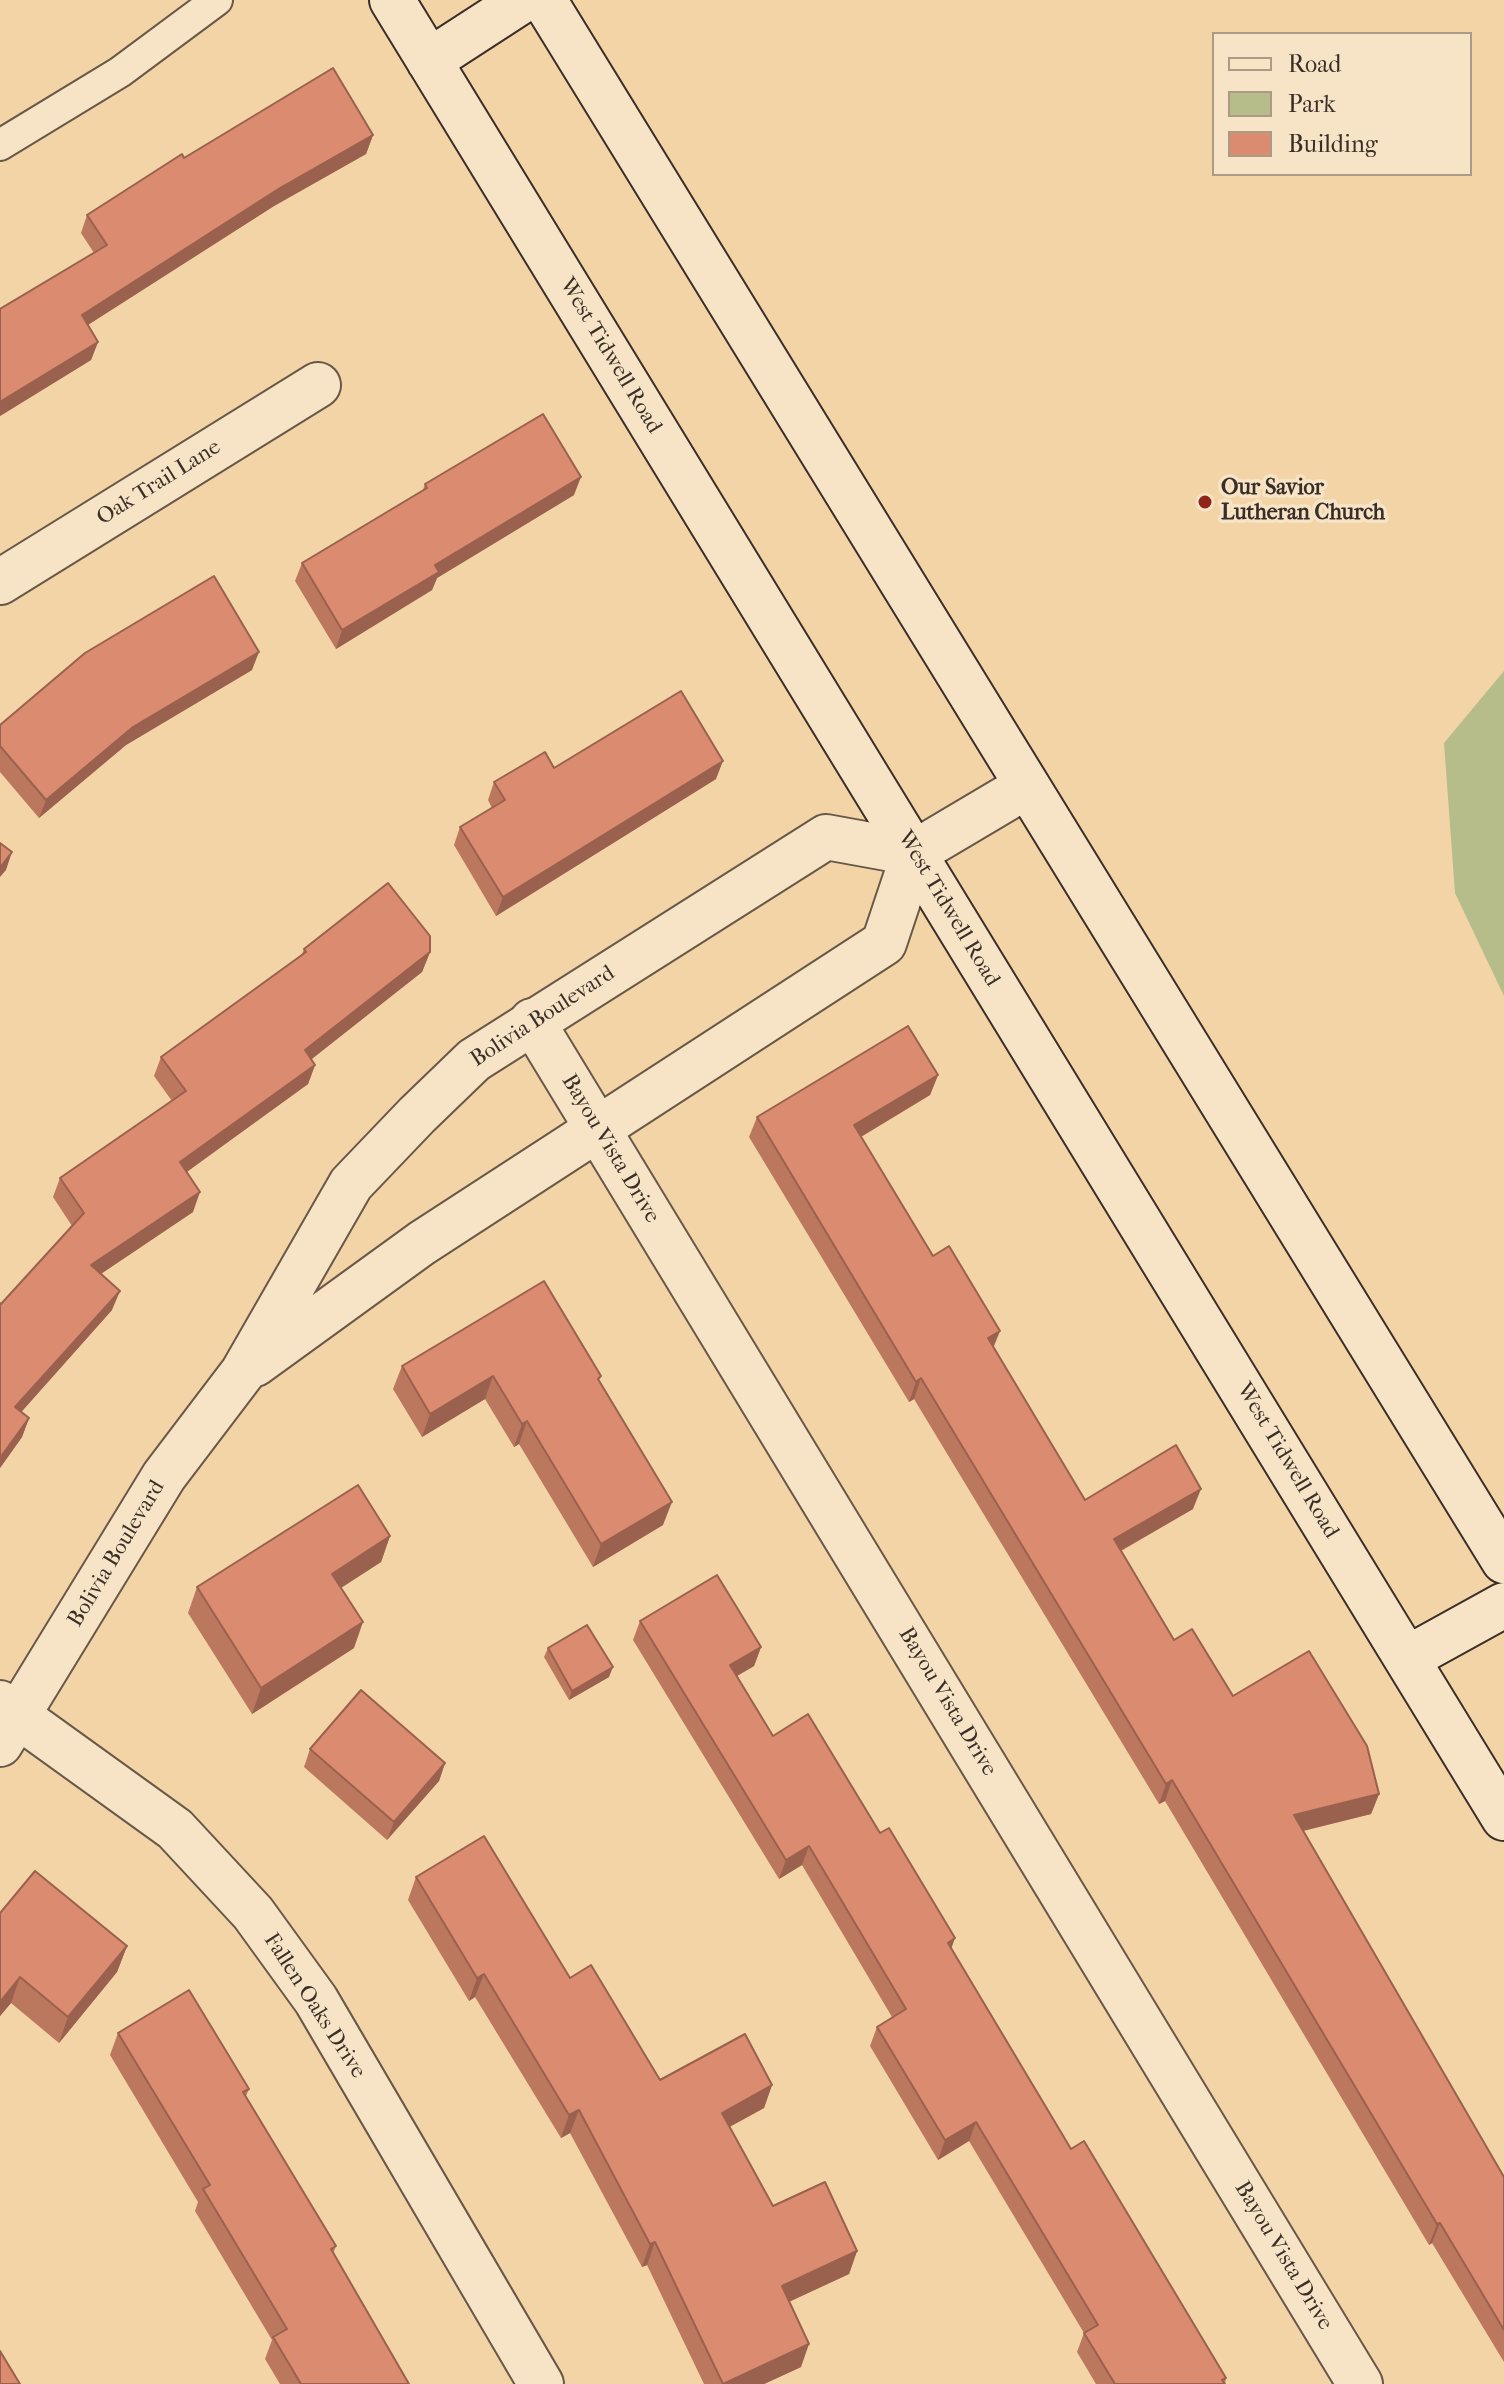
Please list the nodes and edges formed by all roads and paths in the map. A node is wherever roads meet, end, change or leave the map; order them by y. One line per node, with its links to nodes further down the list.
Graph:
1 (217, 0): 6 (lane)
2 (392, 0): 5 (street, West Tidwell Road)
3 (523, 0): 5 (street)
4 (544, 0): 9 (street)
5 (429, 61): 10 (street, West Tidwell Road)
6 (0, 145)
7 (318, 385): 8 (street, Oak Trail Lane)
8 (0, 582)
9 (1027, 786): 10 (street); 14 (street)
10 (914, 853): 11 (street, Bolivia Boulevard); 12 (street, Bolivia Boulevard); 16 (street, West Tidwell Road)
11 (532, 1021): 12 (street, Bayou Vista Drive); 13 (street, Bolivia Boulevard)
12 (597, 1127): 13 (street, Bolivia Boulevard); 20 (street, Bayou Vista Drive)
13 (243, 1372): 17 (street, Bolivia Boulevard)
14 (1504, 1561)
15 (1504, 1605): 16 (street)
16 (1408, 1658): 18 (street, West Tidwell Road)
17 (6, 1720): 19 (street, Fallen Oaks Drive)
18 (1504, 1818)
19 (541, 2384)
20 (1360, 2384)

